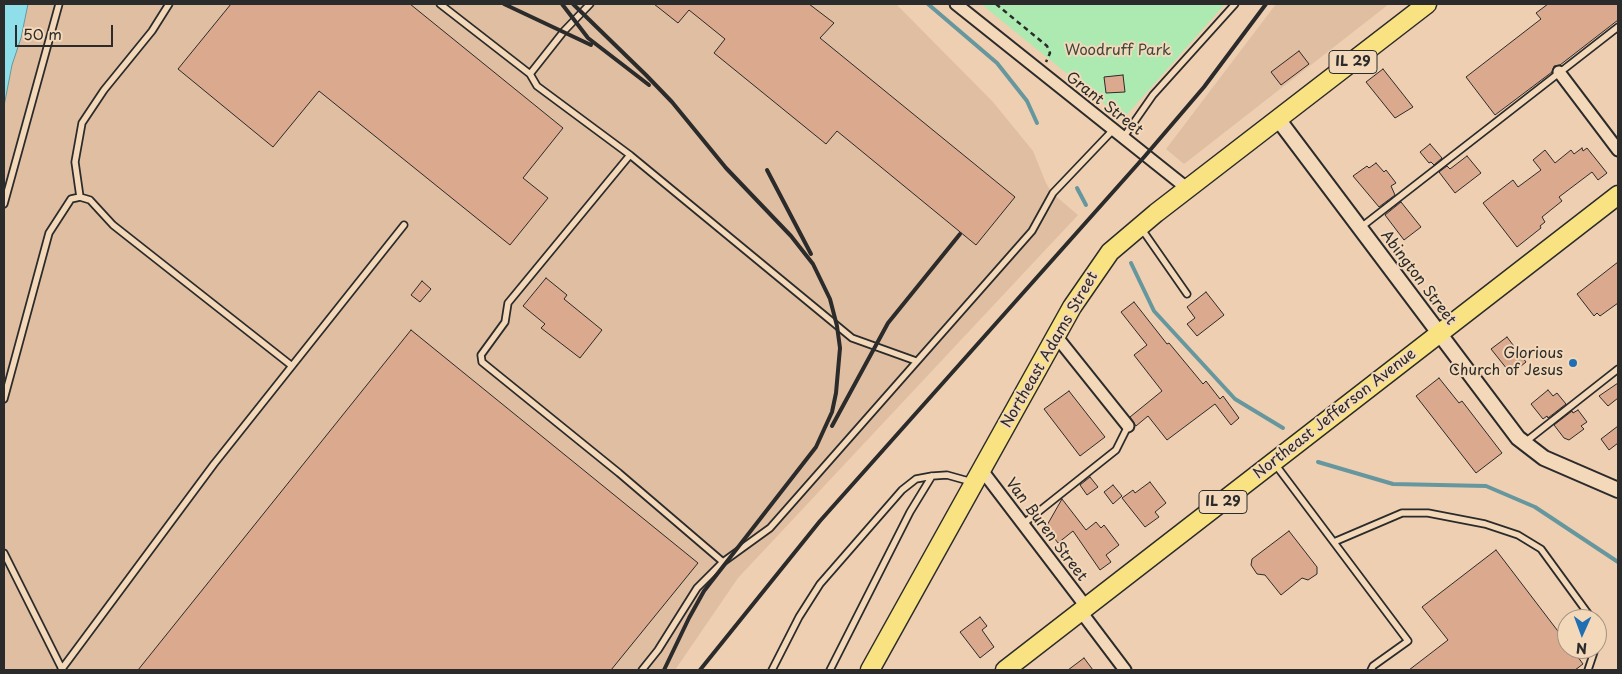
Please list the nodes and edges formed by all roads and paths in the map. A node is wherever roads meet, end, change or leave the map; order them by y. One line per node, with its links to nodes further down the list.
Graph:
1 (59, 4): 21 (lane)
2 (169, 4): 20 (lane)
3 (440, 4): 12 (lane)
4 (590, 4): 12 (lane)
5 (956, 4): 14 (street, Grant Street)
6 (996, 4): 10 (path)
7 (1235, 4): 15 (lane)
8 (1427, 4): 13 (main road, Northeast Adams Street / IL 29)
9 (1618, 26): 11 (lane)
10 (1050, 58)
11 (1559, 72): 16 (street); 24 (lane)
12 (530, 74): 17 (lane)
13 (1278, 119): 18 (main road, Northeast Adams Street / IL 29); 24 (street, Abington Street)
14 (1113, 130): 15 (street, Grant Street); 28 (lane)
15 (1123, 138): 18 (street, Grant Street)
16 (1618, 150)
17 (630, 155): 28 (lane); 41 (lane)
18 (1188, 189): 23 (main road, Northeast Adams Street / IL 29)
19 (1618, 195): 26 (main road, Northeast Jefferson Avenue / IL 29)
20 (80, 196): 29 (lane); 31 (lane)
21 (4, 204)
22 (404, 225): 29 (lane)
23 (1140, 226): 25 (lane); 27 (main road, Northeast Adams Street / IL 29)
24 (1360, 228): 26 (street, Abington Street)
25 (1187, 294)
26 (1439, 333): 33 (street, Abington Street); 34 (main road, Northeast Jefferson Avenue / IL 29)
27 (1056, 336): 32 (street); 36 (main road, Northeast Adams Street / IL 29)
28 (916, 361): 41 (lane)
29 (292, 366): 45 (lane)
30 (1618, 369): 33 (lane)
31 (4, 399)
32 (1128, 426): 38 (lane)
33 (1524, 444): 37 (street, Abington Street)
34 (1274, 462): 39 (lane); 43 (main road, Northeast Jefferson Avenue / IL 29)
35 (932, 476): 36 (lane); 47 (lane); 48 (lane)
36 (978, 476): 38 (street, Van Buren Street); 44 (main road, Northeast Adams Street / IL 29)
37 (1618, 490)
38 (1023, 524): 43 (street, Van Buren Street)
39 (1334, 542): 42 (lane); 53 (lane)
40 (4, 553): 45 (lane)
41 (723, 562): 46 (lane)
42 (1585, 609)
43 (1084, 610): 51 (main road, Northeast Jefferson Avenue / IL 29); 52 (street, Van Buren Street)
44 (899, 618): 49 (main road, Northeast Adams Street / IL 29); 50 (main road)
45 (62, 670)
46 (642, 670)
47 (772, 670)
48 (830, 670)
49 (870, 670)
50 (875, 670)
51 (1005, 670)
52 (1125, 670)
53 (1371, 670)

